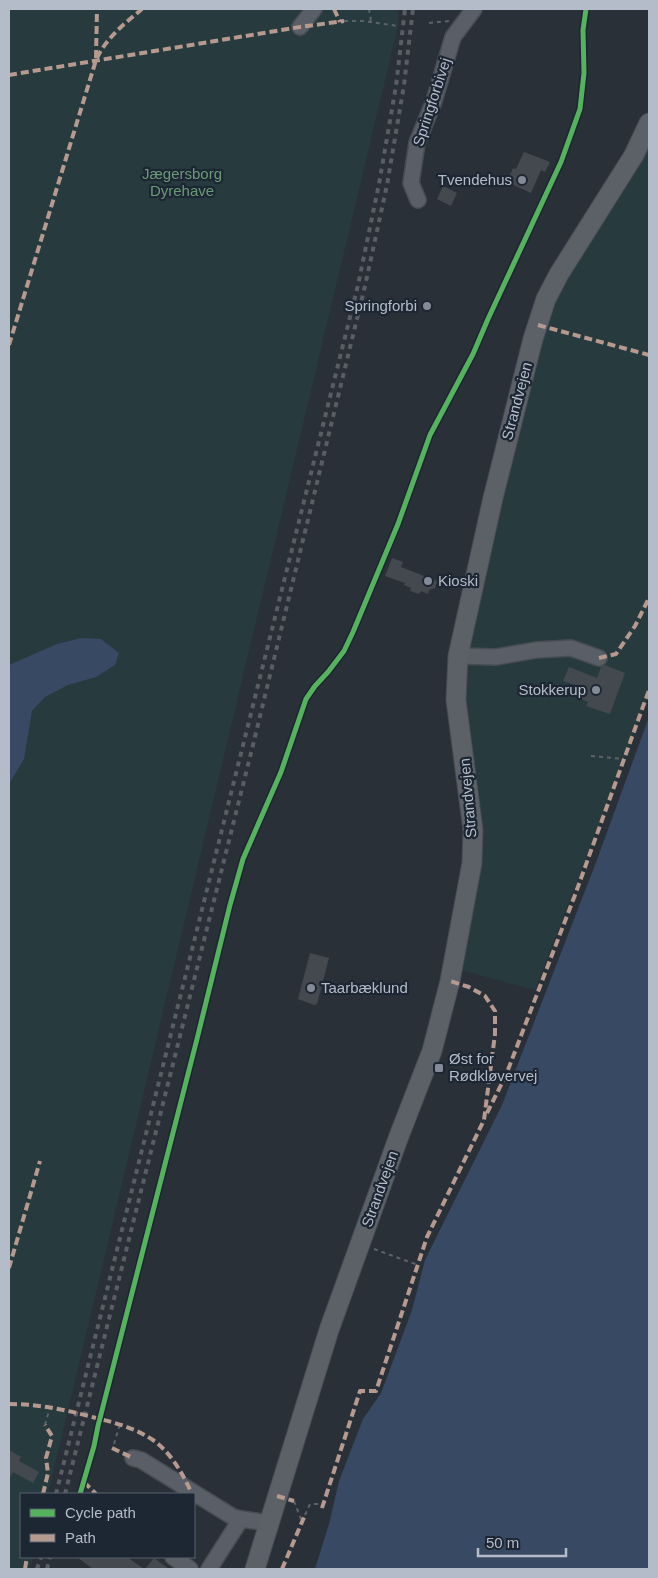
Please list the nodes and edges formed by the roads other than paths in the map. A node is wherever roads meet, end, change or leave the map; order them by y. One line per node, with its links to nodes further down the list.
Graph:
1 (314, 9): 3 (street)
2 (474, 9): 5 (street, Springforbivej)
3 (300, 27)
4 (649, 124): 6 (main road, Strandvejen)
5 (418, 200)
6 (458, 656): 7 (street); 12 (main road, Strandvejen)
7 (600, 658)
8 (133, 1458): 9 (street)
9 (194, 1493)
10 (195, 1493): 11 (street)
11 (241, 1519): 12 (street); 15 (street)
12 (269, 1523): 16 (main road, Strandvejen)
13 (174, 1558): 14 (street)
14 (190, 1569)
15 (209, 1569)
16 (255, 1569)

